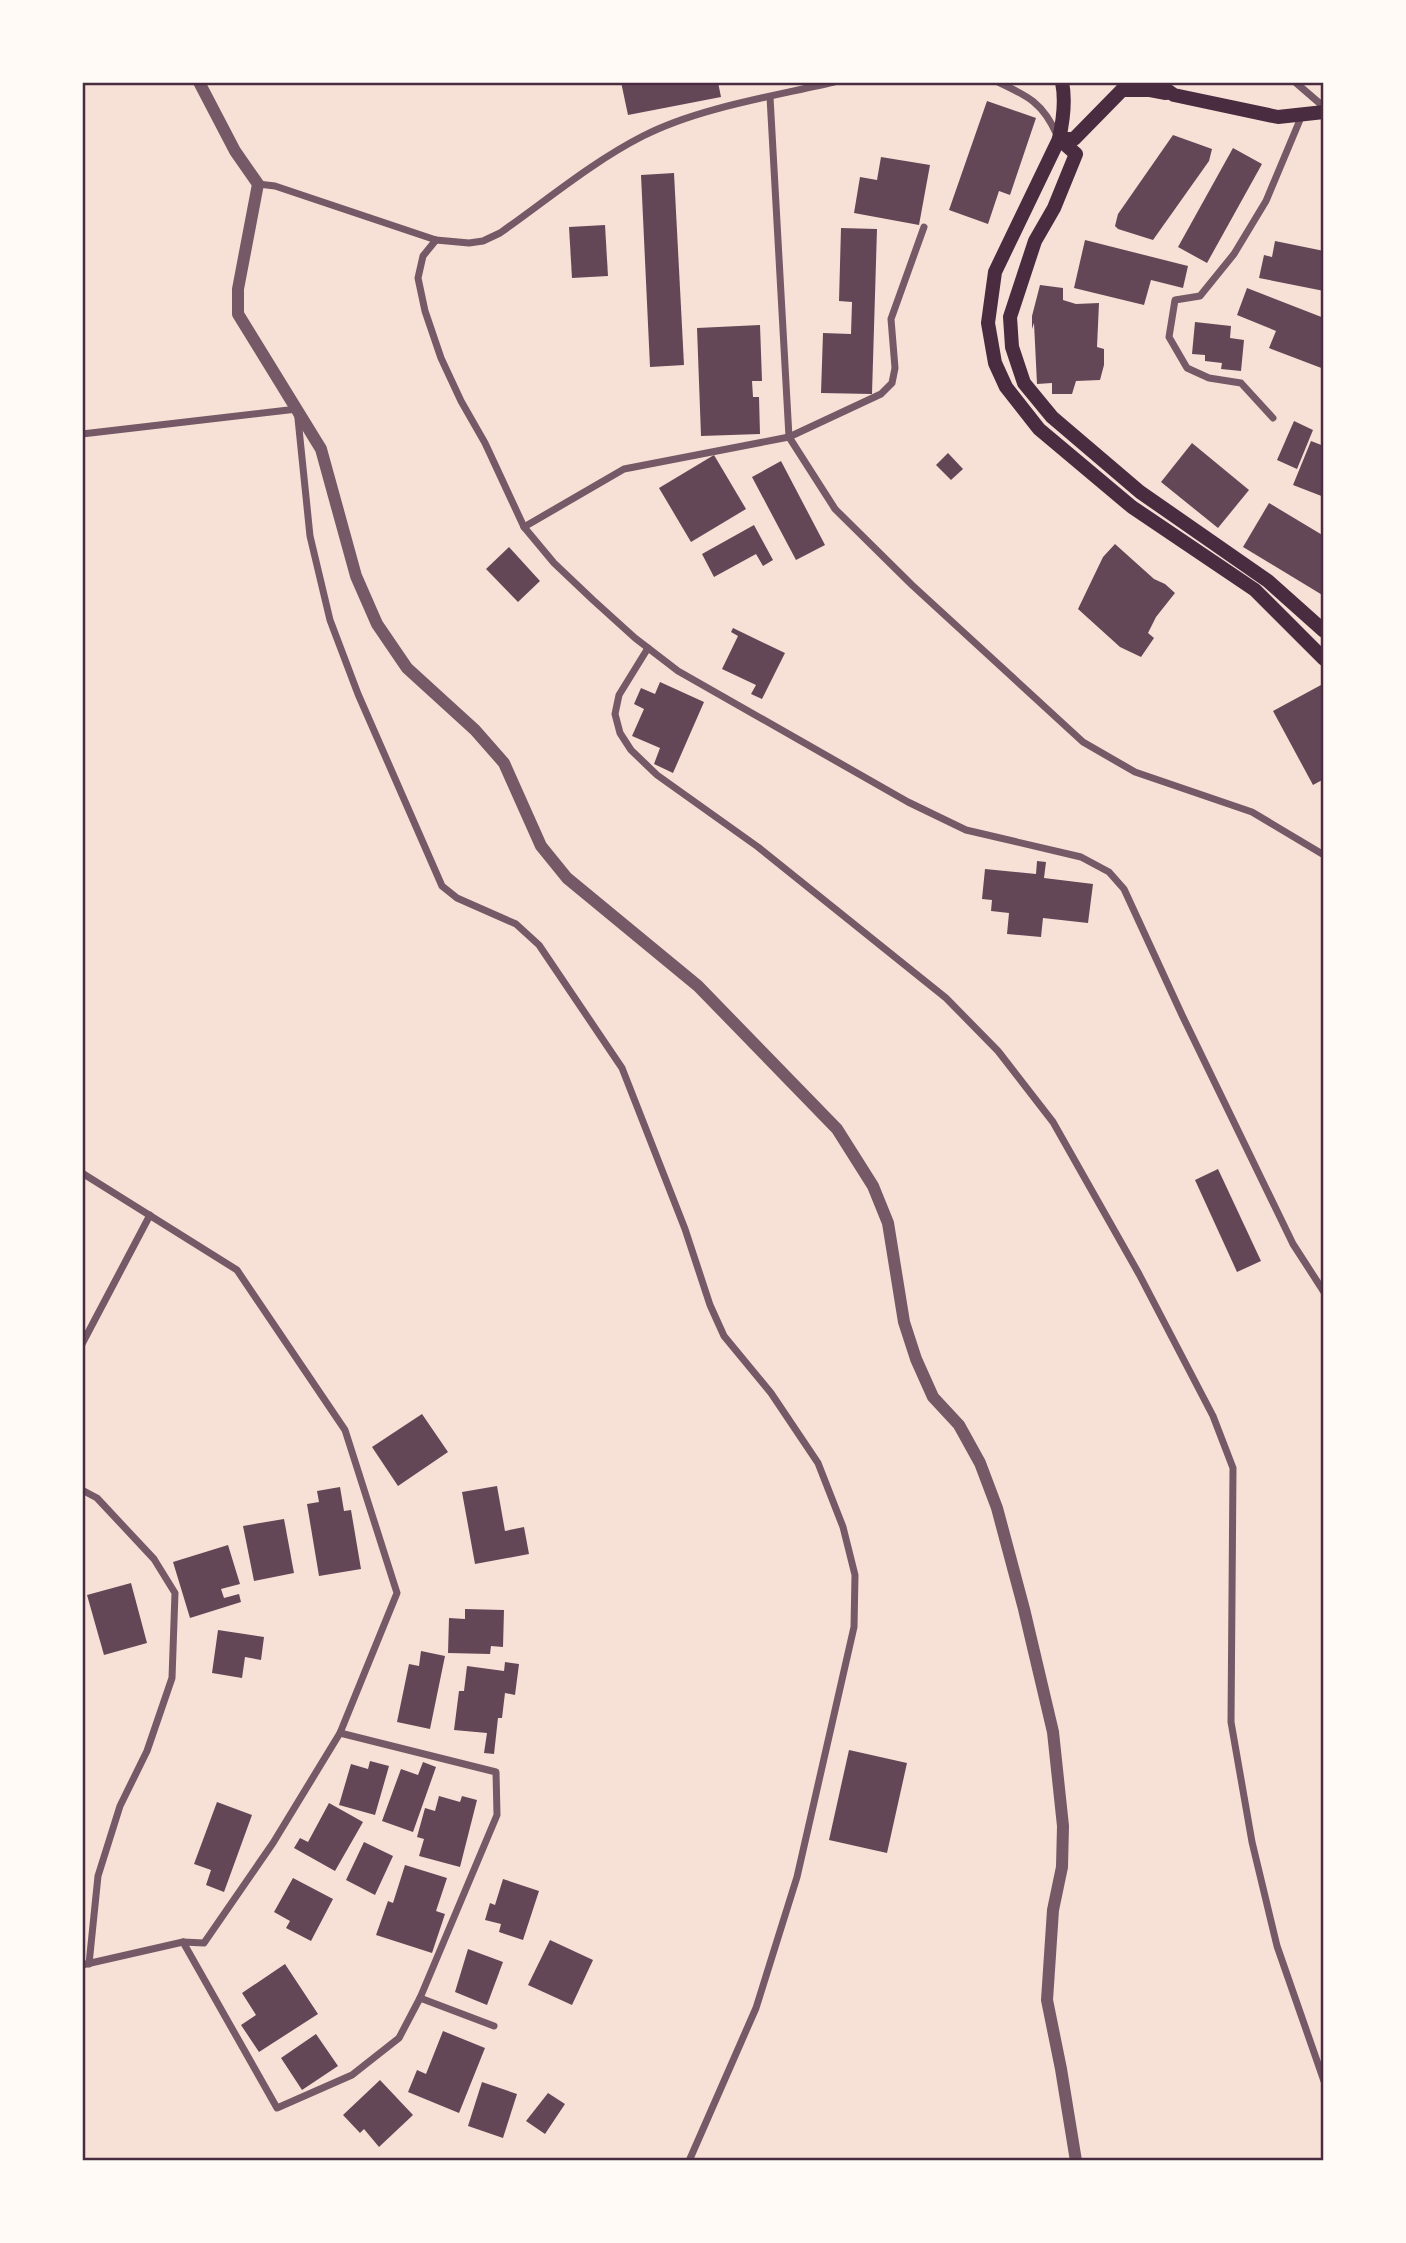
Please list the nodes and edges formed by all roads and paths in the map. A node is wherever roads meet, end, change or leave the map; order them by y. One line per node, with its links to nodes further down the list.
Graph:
1 (199, 82): 12 (street)
2 (834, 82): 8 (street)
3 (998, 82): 11 (street)
4 (1062, 82): 11 (main road)
5 (1155, 82): 7 (main road)
6 (1295, 82): 9 (street)
7 (1174, 95): 10 (main road); 11 (main road)
8 (770, 97): 14 (street); 18 (street)
9 (1324, 109): 10 (main road)
10 (1303, 114): 16 (street)
11 (1059, 139): 19 (main road); 20 (main road)
12 (258, 184): 14 (street); 15 (street)
13 (924, 227): 18 (street)
14 (436, 240): 21 (street)
15 (297, 410): 17 (street); 37 (street); 38 (street)
16 (1273, 418)
17 (82, 434)
18 (789, 437): 21 (street); 25 (street)
19 (1140, 492): 20 (main road); 22 (main road)
20 (1132, 508): 24 (main road)
21 (524, 527): 23 (street)
22 (1324, 631)
23 (648, 648): 28 (street); 36 (street)
24 (1324, 659)
25 (1324, 855)
26 (82, 1173): 27 (street)
27 (150, 1215): 29 (street); 31 (street)
28 (1324, 1292)
29 (82, 1344)
30 (82, 1490): 33 (street)
31 (341, 1733): 32 (street); 34 (street)
32 (183, 1942): 33 (street); 34 (street)
33 (86, 1965)
34 (420, 1998): 35 (street)
35 (494, 2026)
36 (1324, 2081)
37 (690, 2161)
38 (1076, 2161)

